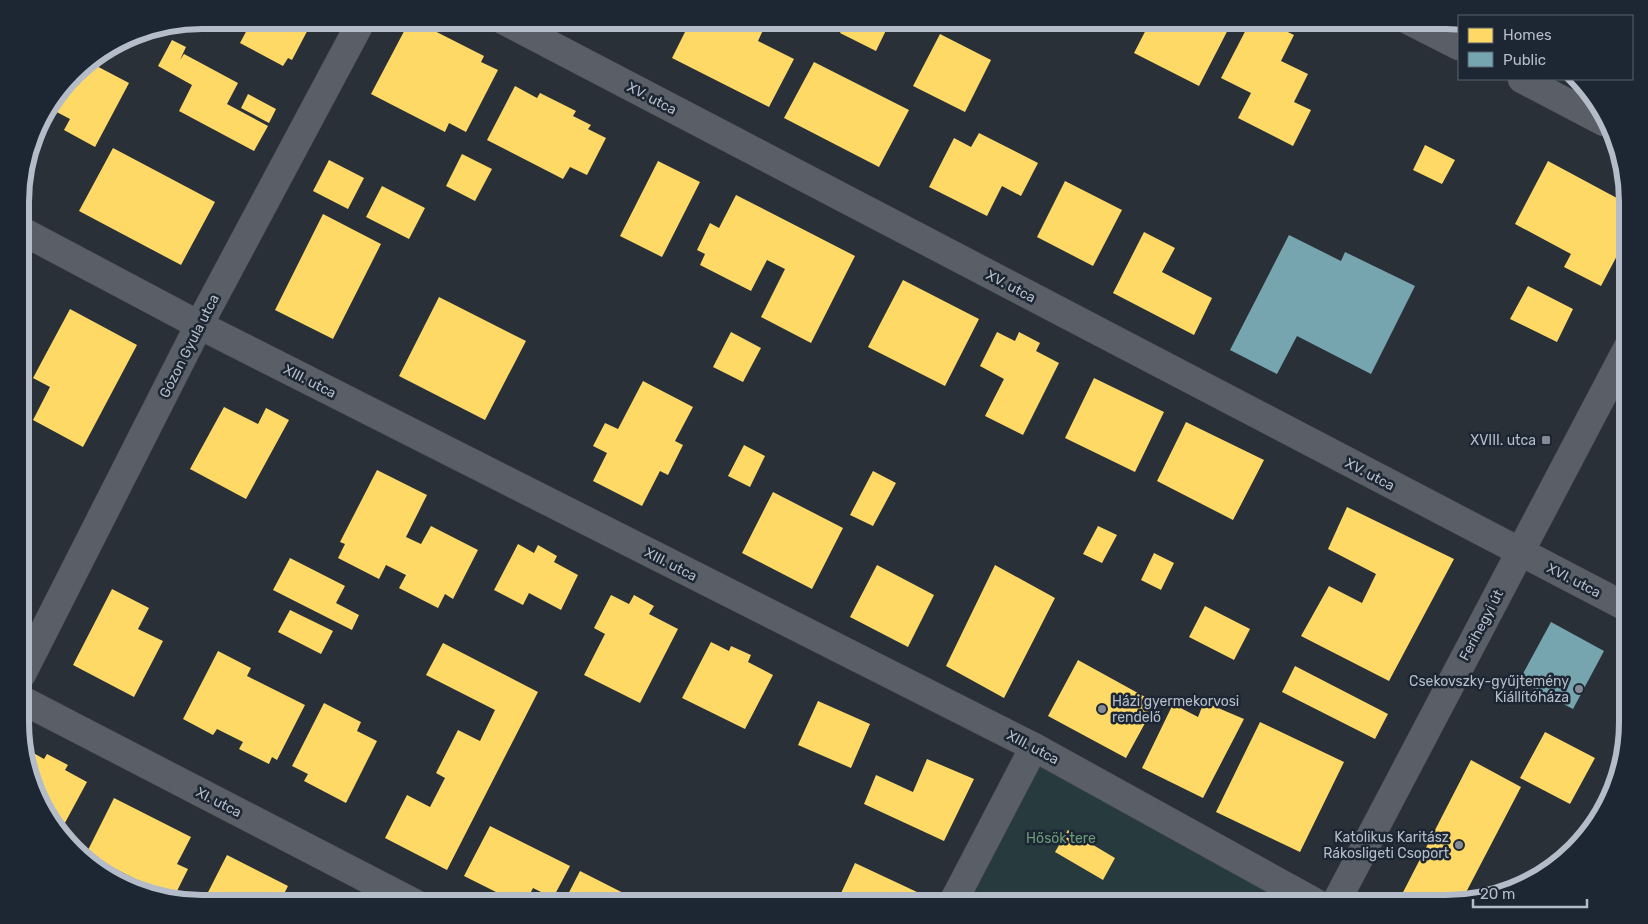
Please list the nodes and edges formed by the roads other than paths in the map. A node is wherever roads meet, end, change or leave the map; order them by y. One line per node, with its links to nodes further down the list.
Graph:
1 (357, 29): 8 (street, Gózon Gyula utca)
2 (520, 29): 10 (street, XV. utca)
3 (1426, 29): 4 (street)
4 (1458, 45)
5 (1524, 80): 6 (street)
6 (1597, 118)
7 (29, 235): 8 (street, XIII. utca)
8 (199, 325): 12 (street, Gózon Gyula utca); 14 (street, XIII. utca)
9 (1619, 364): 10 (street, Ferihegyi út)
10 (1520, 552): 11 (street, XVI. utca); 18 (street, Ferihegyi út)
11 (1619, 603)
12 (29, 660)
13 (29, 704): 15 (street, XI. utca)
14 (1034, 747): 16 (street); 17 (street, XIII. utca)
15 (399, 895)
16 (957, 895)
17 (1302, 895)
18 (1340, 895)

